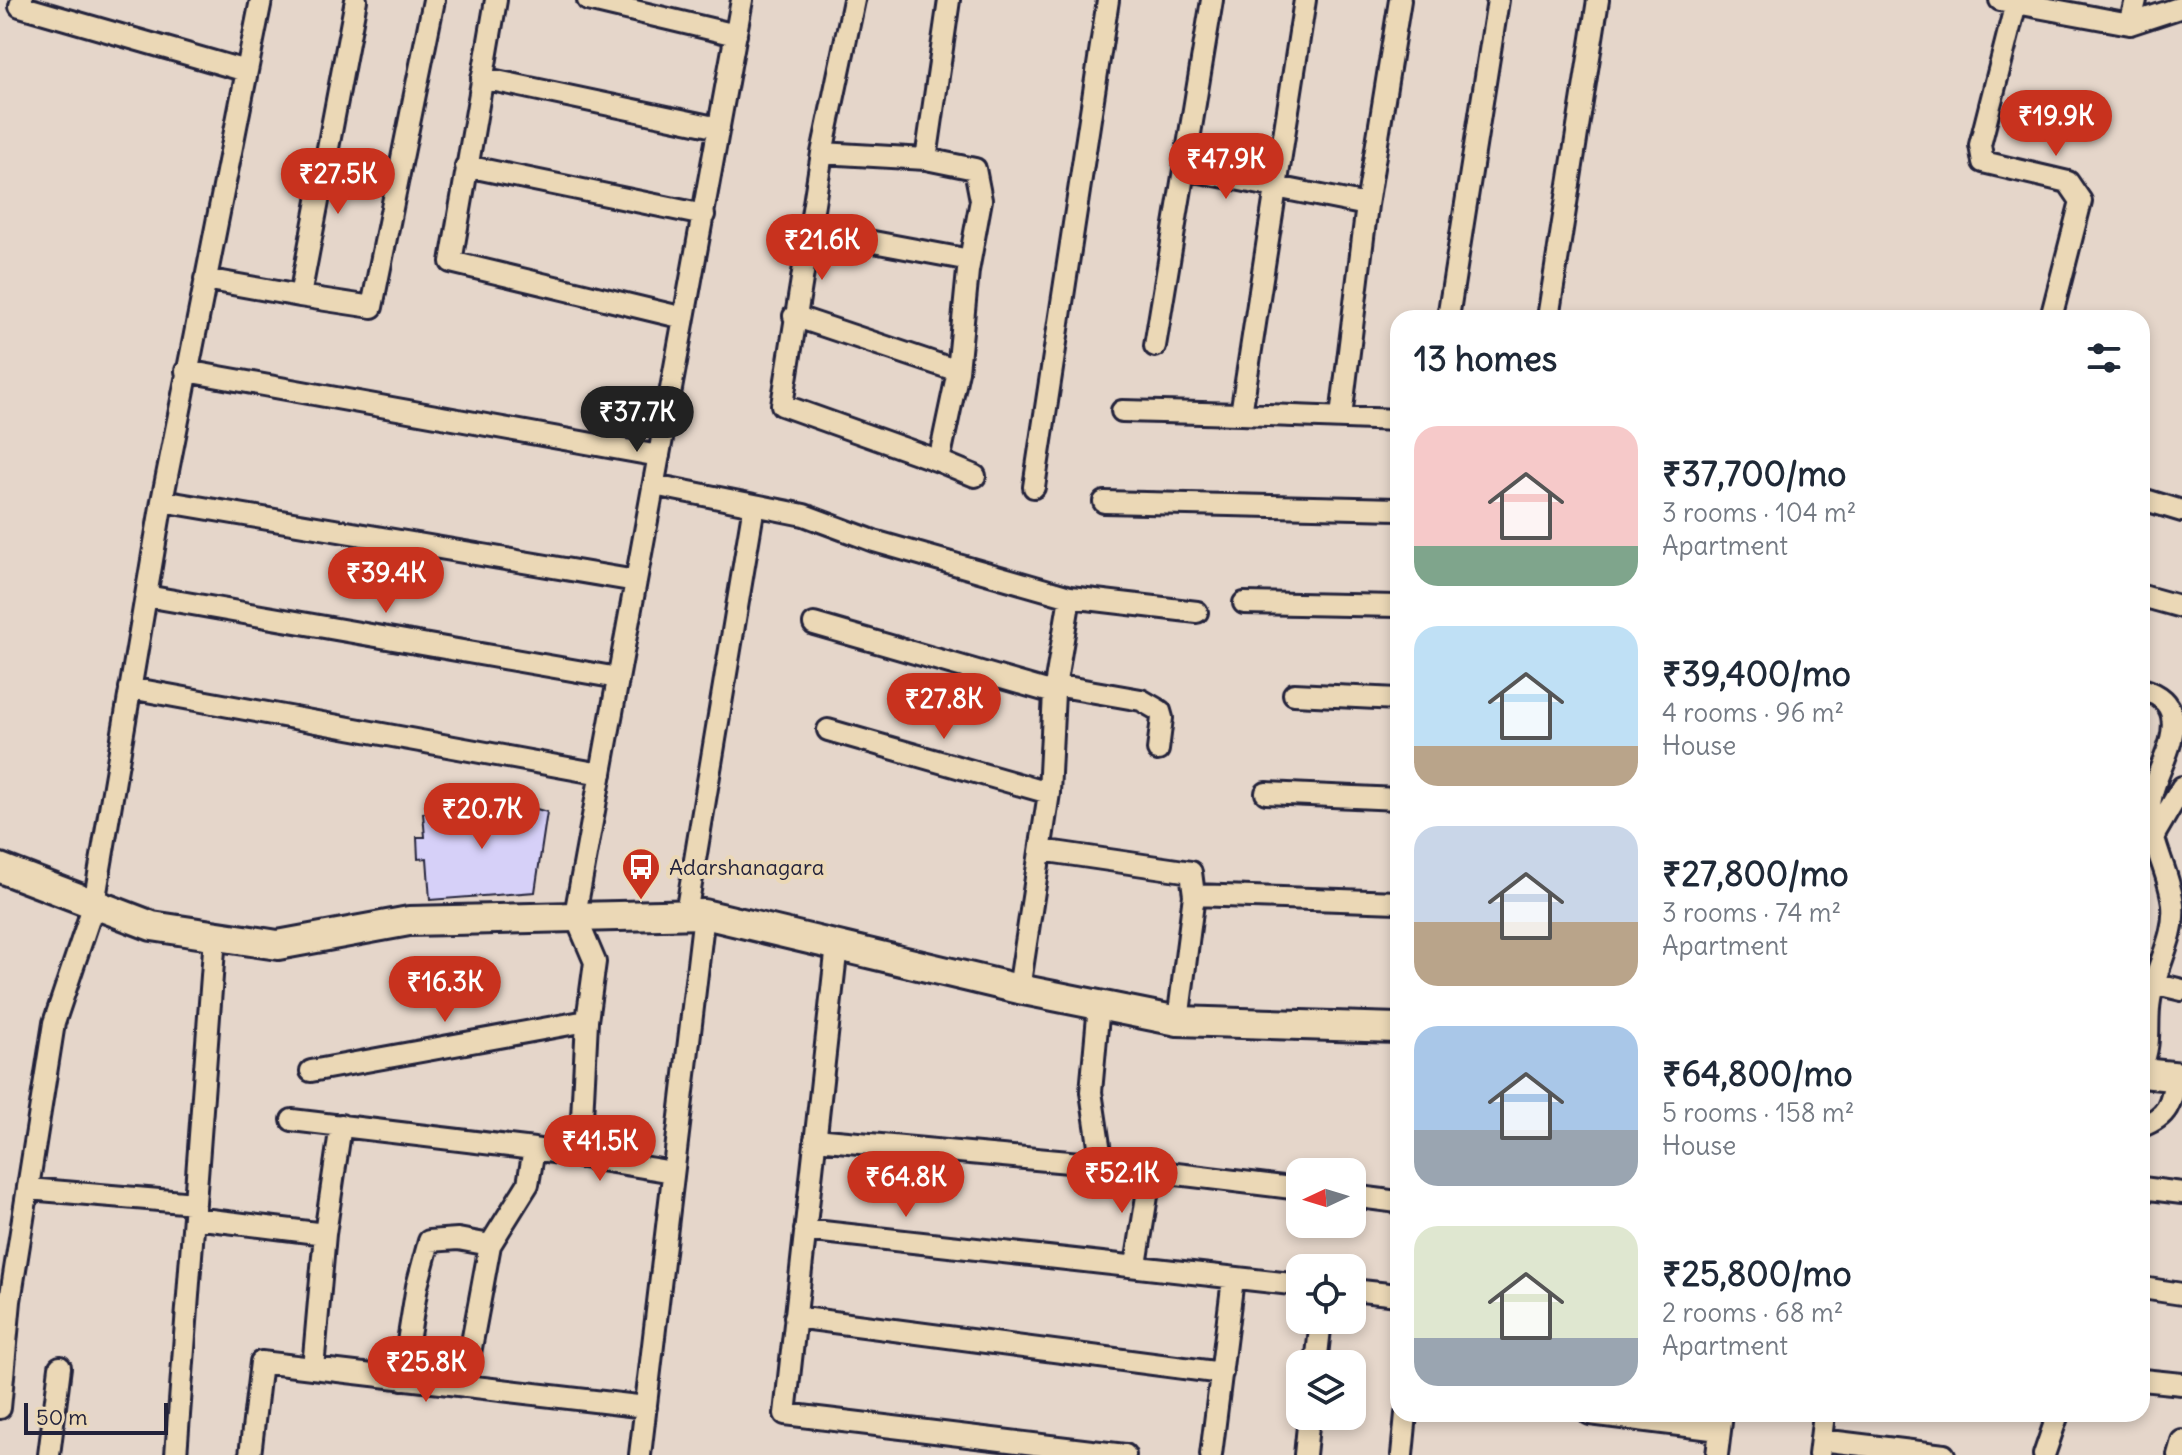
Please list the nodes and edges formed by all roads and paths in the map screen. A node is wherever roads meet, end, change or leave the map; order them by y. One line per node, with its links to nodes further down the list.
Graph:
1 (22, 0): 22 (street)
2 (261, 0): 22 (street)
3 (356, 0): 35 (street)
4 (434, 0): 35 (street)
5 (496, 0): 23 (street)
6 (588, 0): 21 (street)
7 (742, 0): 21 (street)
8 (854, 0): 25 (street)
9 (949, 0): 26 (street)
10 (1108, 0): 52 (street)
11 (1212, 0): 28 (street)
12 (1305, 0): 29 (street)
13 (1400, 0): 30 (street)
14 (1498, 0): 36 (street)
15 (1598, 0): 37 (street)
16 (2136, 0): 20 (street)
17 (2008, 2): 18 (street); 38 (street)
18 (2047, 4): 20 (street)
19 (2182, 7): 20 (street)
20 (2130, 24)
21 (736, 35): 24 (street)
22 (246, 71): 34 (street)
23 (482, 78): 24 (street); 27 (street)
24 (719, 128): 31 (street)
25 (822, 153): 26 (street); 32 (street)
26 (926, 159): 33 (street)
27 (466, 166): 31 (street); 40 (street)
28 (1185, 169): 29 (street); 41 (street)
29 (1276, 189): 30 (street); 45 (street)
30 (1367, 205): 46 (street)
31 (704, 215): 40 (street)
32 (809, 230): 33 (street); 39 (street)
33 (970, 260): 43 (street)
34 (205, 279): 35 (street); 42 (street)
35 (300, 296)
36 (1449, 310)
37 (1549, 310)
38 (2053, 310)
39 (794, 316): 43 (street); 49 (street)
40 (684, 318): 48 (street)
41 (1155, 346)
42 (186, 371): 48 (street); 53 (street)
43 (958, 371): 49 (street)
44 (1122, 411): 45 (street)
45 (1241, 414): 46 (street)
46 (1341, 417): 47 (street)
47 (1390, 420)
48 (659, 456): 51 (street)
49 (939, 461): 50 (street)
50 (975, 476)
51 (654, 485): 56 (street); 59 (street)
52 (1034, 487)
53 (162, 501): 59 (street); 60 (street)
54 (2150, 501): 58 (street)
55 (1104, 502): 57 (street)
56 (754, 505): 61 (street); 87 (street)
57 (1390, 509)
58 (2182, 511)
59 (636, 581): 68 (street)
60 (146, 596): 68 (street); 69 (street)
61 (1070, 597): 66 (street); 70 (street)
62 (2150, 598): 65 (street)
63 (1244, 603): 64 (street)
64 (1390, 606)
65 (2182, 607)
66 (1197, 612)
67 (814, 624): 70 (street)
68 (618, 678): 76 (street)
69 (130, 688): 76 (street); 86 (street)
70 (1055, 689): 75 (street); 78 (street)
71 (2150, 693): 81 (street)
72 (1294, 694): 73 (street)
73 (1390, 699)
74 (828, 730): 78 (street)
75 (1158, 750)
76 (601, 774): 88 (street)
77 (2182, 787): 81 (street)
78 (1049, 793): 82 (street)
79 (1266, 793): 80 (street)
80 (1390, 799)
81 (2153, 837): 91 (street)
82 (1041, 850): 84 (street); 92 (street)
83 (0, 868): 86 (street)
84 (1194, 895): 85 (street); 98 (street)
85 (1390, 902)
86 (94, 904): 89 (street); 114 (street)
87 (695, 914): 88 (street); 90 (street); 112 (street)
88 (575, 915): 89 (street); 97 (street)
89 (215, 936): 119 (street)
90 (837, 945): 92 (street); 107 (street)
91 (2153, 983): 93 (street); 94 (street)
92 (1019, 989): 95 (street)
93 (2182, 990)
94 (2150, 997)
95 (1099, 1005): 98 (street); 110 (street)
96 (2150, 1019): 100 (street)
97 (587, 1021): 101 (street); 109 (street)
98 (1178, 1021): 99 (street)
99 (1390, 1028)
100 (2150, 1039)
101 (311, 1071)
102 (2150, 1074): 103 (street)
103 (2179, 1076): 105 (street)
104 (292, 1120): 106 (street)
105 (2150, 1122)
106 (341, 1125): 108 (street); 121 (street)
107 (815, 1139): 110 (street); 120 (street)
108 (534, 1149): 109 (street); 122 (street)
109 (580, 1157): 112 (street)
110 (1102, 1165): 111 (street)
111 (1151, 1171): 113 (street); 123 (street)
112 (673, 1172): 138 (street)
113 (1286, 1187)
114 (28, 1189): 119 (street); 139 (street)
115 (2150, 1189): 116 (street)
116 (2182, 1193)
117 (1366, 1198): 118 (street)
118 (1390, 1201)
119 (194, 1211): 121 (street); 149 (street)
120 (805, 1230): 123 (street); 130 (street)
121 (325, 1234): 132 (street)
122 (490, 1245): 134 (street); 137 (street)
123 (1136, 1265): 124 (street)
124 (1233, 1279): 125 (street); 133 (street)
125 (1286, 1284)
126 (2150, 1289): 129 (street)
127 (1366, 1292): 128 (street)
128 (1390, 1294)
129 (2182, 1294)
130 (795, 1317): 133 (street); 152 (street)
131 (60, 1367): 148 (street)
132 (313, 1368): 134 (street); 150 (street)
133 (1222, 1373): 153 (street)
134 (402, 1379): 137 (street)
135 (2150, 1381): 136 (street)
136 (2182, 1384)
137 (464, 1386): 138 (street)
138 (646, 1407): 151 (street)
139 (0, 1408)
140 (1405, 1422): 155 (street)
141 (1721, 1422): 156 (street)
142 (1823, 1422): 146 (street)
143 (2055, 1422): 158 (street)
144 (1308, 1430): 154 (street)
145 (2182, 1441): 159 (street)
146 (1820, 1447): 147 (street)
147 (1919, 1454): 157 (street)
148 (49, 1455)
149 (176, 1455)
150 (250, 1455)
151 (640, 1455)
152 (1125, 1455)
153 (1211, 1455)
154 (1305, 1455)
155 (1402, 1455)
156 (1717, 1455)
157 (1944, 1455)
158 (2044, 1455)
159 (2178, 1455)

